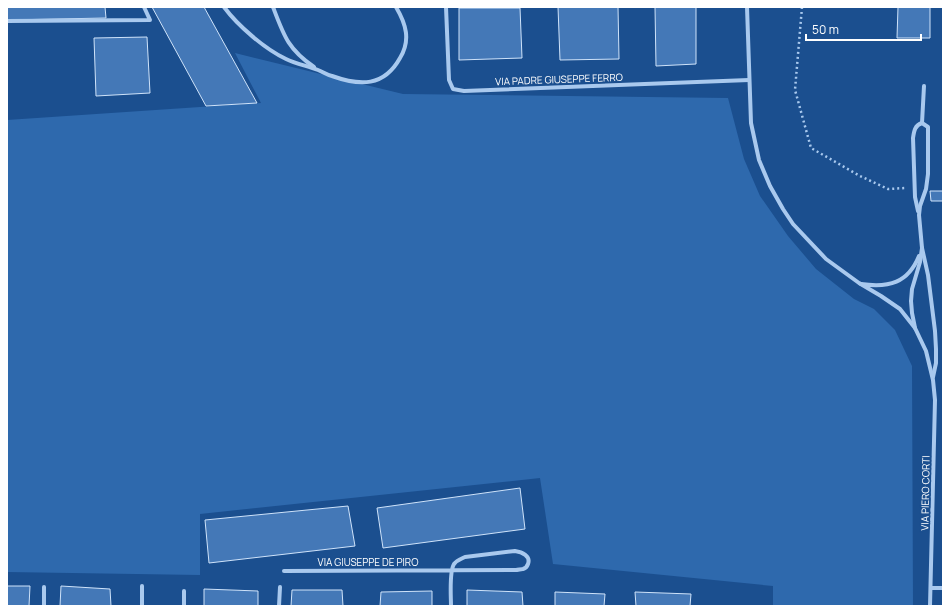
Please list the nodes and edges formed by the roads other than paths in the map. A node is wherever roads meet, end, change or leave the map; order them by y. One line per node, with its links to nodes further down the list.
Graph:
1 (144, 7): 7 (street)
2 (224, 7): 8 (street)
3 (273, 7): 8 (street)
4 (396, 7): 8 (street)
5 (446, 7): 9 (street, VIA PADRE GIUSEPPE FERRO)
6 (747, 7): 9 (street)
7 (7, 21)
8 (320, 71)
9 (749, 80): 14 (street)
10 (924, 86): 11 (street, VIA PIERO CORTI)
11 (922, 123): 12 (street, VIA PIERO CORTI); 12 (street, VIA PIERO CORTI)
12 (919, 215): 13 (street, VIA PIERO CORTI)
13 (922, 248): 14 (street); 15 (street, VIA PIERO CORTI); 16 (street, VIA PIERO CORTI)
14 (859, 283): 15 (street)
15 (915, 328): 16 (street, VIA PIERO CORTI)
16 (933, 380): 22 (street, VIA PIERO CORTI)
17 (451, 570): 17 (street, VIA GIUSEPPE DE PIRO); 18 (street, VIA GIUSEPPE DE PIRO); 29 (street)
18 (284, 571)
19 (142, 586): 26 (street)
20 (44, 587): 25 (street)
21 (280, 587): 28 (street)
22 (931, 588): 23 (street); 30 (street, VIA PIERO CORTI)
23 (943, 588)
24 (184, 591): 27 (street)
25 (44, 606)
26 (142, 606)
27 (184, 606)
28 (279, 606)
29 (451, 606)
30 (930, 606)

